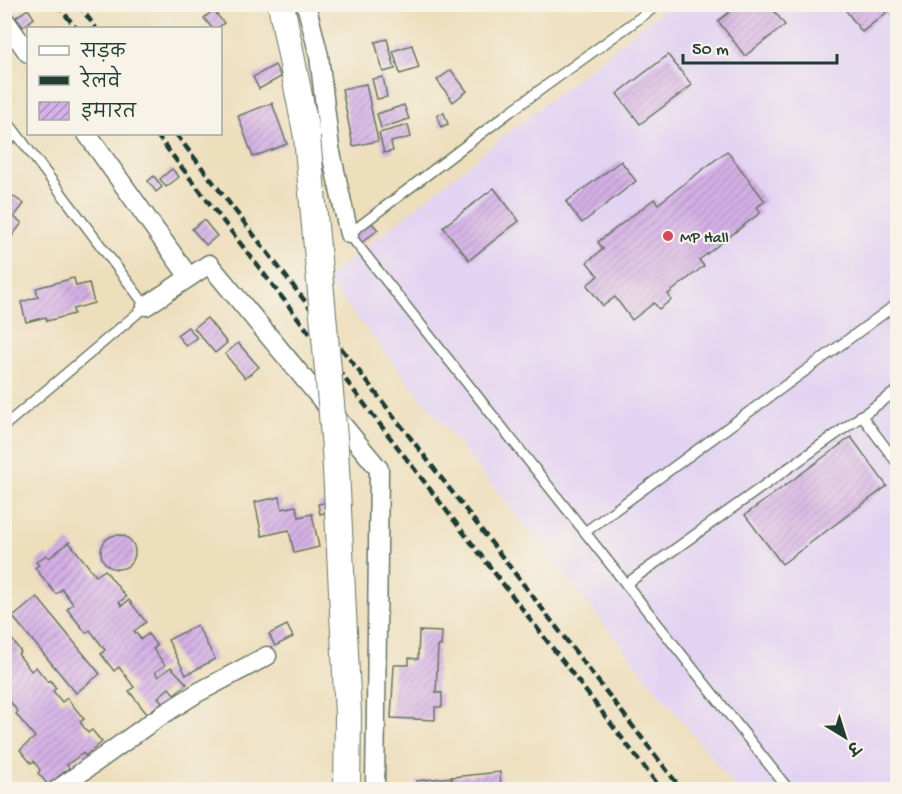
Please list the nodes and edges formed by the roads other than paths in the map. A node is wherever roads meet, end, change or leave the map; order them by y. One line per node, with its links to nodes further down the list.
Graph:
1 (281, 4): 26 (street, bridge)
2 (306, 4): 12 (street)
3 (659, 4): 12 (lane)
4 (889, 4): 5 (lane)
5 (897, 15)
6 (4, 19): 7 (street)
7 (27, 51)
8 (4, 117): 9 (lane)
9 (16, 135): 11 (lane); 15 (lane)
10 (88, 135): 13 (street)
11 (4, 144)
12 (348, 234): 20 (lane)
13 (189, 277): 15 (street); 27 (street)
14 (897, 303): 20 (lane)
15 (146, 306): 18 (lane)
16 (897, 390): 17 (lane)
17 (861, 415): 19 (lane); 21 (lane)
18 (4, 426)
19 (897, 465)
20 (585, 532): 21 (lane)
21 (626, 584): 28 (lane)
22 (267, 656): 25 (street)
23 (4, 779): 24 (lane)
24 (13, 789)
25 (57, 789)
26 (348, 789)
27 (375, 789)
28 (789, 789)

